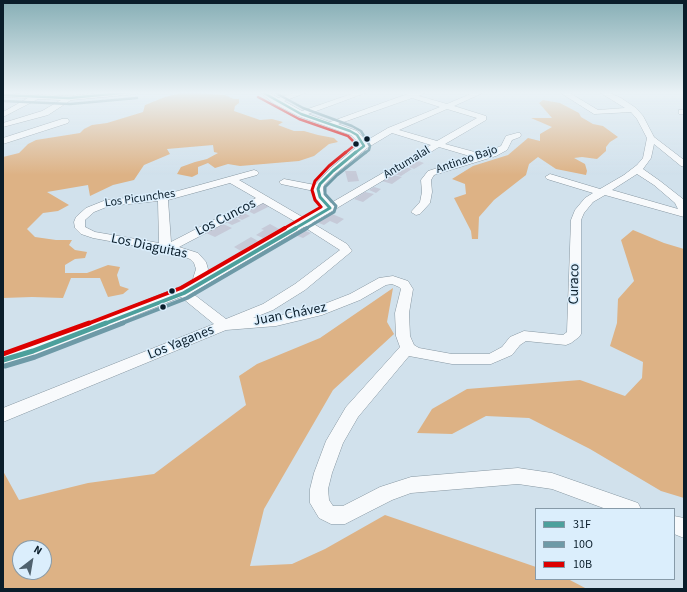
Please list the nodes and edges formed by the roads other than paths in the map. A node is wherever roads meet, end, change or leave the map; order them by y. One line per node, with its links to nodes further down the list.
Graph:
1 (21, 120): 9 (street)
2 (62, 120): 13 (street)
3 (318, 120): 8 (street)
4 (344, 120): 8 (street)
5 (417, 120): 10 (street)
6 (480, 120): 14 (street, Antumalal)
7 (641, 120): 12 (street)
8 (331, 124): 15 (street)
9 (3, 125)
10 (391, 130): 14 (street); 15 (street)
11 (518, 135): 18 (street, Antinao Bajo)
12 (651, 138): 16 (street); 20 (street, Curaco)
13 (3, 141)
14 (438, 144): 18 (street); 29 (street, Antumalal)
15 (364, 146): 25 (street)
16 (670, 153): 17 (street); 19 (street)
17 (684, 153)
18 (482, 158): 30 (street, Antinao Bajo)
19 (684, 164)
20 (637, 170): 26 (street, Curaco); 31 (street)
21 (254, 173): 23 (street, Los Picunches)
22 (550, 177): 26 (street)
23 (231, 179): 27 (street, Los Picunches); 28 (street)
24 (284, 182): 25 (street)
25 (318, 189): 29 (street)
26 (602, 191): 31 (street); 38 (street, Curaco)
27 (163, 198): 32 (street, Los Picunches); 34 (street)
28 (264, 198): 33 (street); 34 (street, Los Cuncos)
29 (330, 208): 33 (street, Antumalal)
30 (416, 212)
31 (683, 213)
32 (79, 222): 34 (street, Los Diaguitas)
33 (305, 223): 35 (street, Antumalal); 37 (street, Los Yaganes)
34 (166, 248): 35 (street, Los Diaguitas)
35 (198, 285): 36 (street, Antumalal)
36 (184, 293): 37 (street); 39 (street, Antumalal)
37 (224, 326): 38 (street, Juan Chávez); 40 (street, Los Yaganes)
38 (408, 348): 41 (street)
39 (3, 360)
40 (3, 415)
41 (628, 508)

